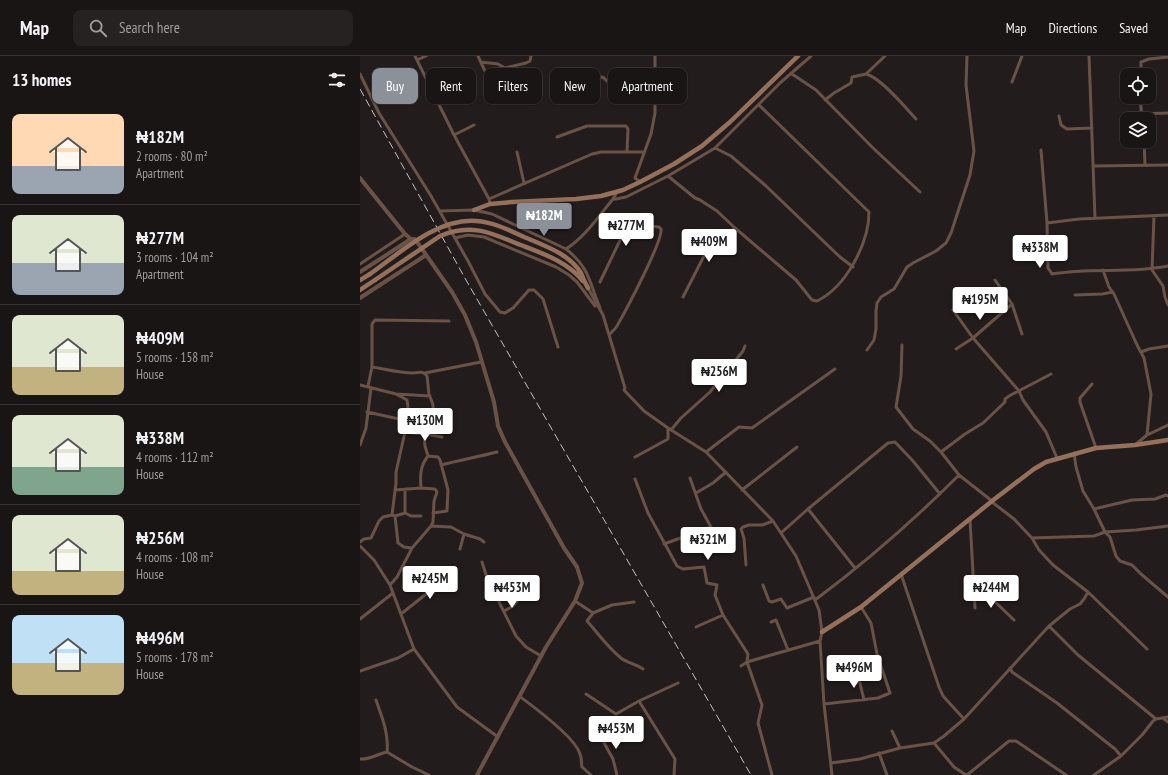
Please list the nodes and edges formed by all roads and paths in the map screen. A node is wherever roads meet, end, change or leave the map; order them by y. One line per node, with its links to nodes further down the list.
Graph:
1 (415, 56): 13 (street)
2 (426, 56): 13 (street)
3 (478, 56): 14 (street)
4 (531, 56): 14 (street)
5 (655, 56): 15 (street)
6 (798, 56): 46 (main road)
7 (811, 56): 20 (street)
8 (885, 56): 18 (street)
9 (967, 56): 92 (street)
10 (1022, 56): 23 (street)
11 (1089, 56): 32 (street)
12 (1168, 57): 16 (street)
13 (417, 60): 33 (street)
14 (481, 62): 17 (street)
15 (656, 68)
16 (1141, 68)
17 (484, 69)
18 (869, 70): 21 (street); 22 (street)
19 (360, 74): 53 (street)
20 (792, 74): 24 (street); 26 (street)
21 (866, 74): 22 (street); 24 (street)
22 (870, 75): 30 (street)
23 (1012, 82)
24 (825, 100): 49 (street)
25 (655, 104): 40 (street)
26 (759, 105): 35 (street); 66 (street)
27 (1156, 113): 28 (street)
28 (1168, 113)
29 (1059, 116): 32 (street)
30 (916, 119)
31 (474, 125): 33 (street)
32 (1092, 128): 43 (street)
33 (454, 135): 51 (street)
34 (557, 137): 38 (street)
35 (715, 148): 44 (street); 66 (street)
36 (1144, 148): 41 (street)
37 (1041, 150): 57 (street)
38 (627, 151): 40 (street); 47 (street)
39 (517, 152): 47 (street)
40 (644, 152): 46 (street)
41 (1145, 165): 42 (street); 43 (street)
42 (1168, 165)
43 (1094, 166): 56 (street)
44 (668, 176): 50 (street); 58 (street)
45 (360, 178): 59 (street)
46 (640, 182): 48 (main road)
47 (524, 183): 51 (street)
48 (617, 192): 50 (street); 51 (main road)
49 (920, 192)
50 (613, 199): 62 (street)
51 (490, 202): 52 (main road)
52 (474, 210): 53 (street); 62 (street)
53 (440, 211): 60 (street)
54 (1168, 215): 55 (street)
55 (1154, 216): 56 (street); 68 (street)
56 (1096, 218): 57 (street)
57 (1047, 223): 67 (street)
58 (735, 228): 66 (street); 77 (street)
59 (405, 234): 61 (street); 64 (street)
60 (455, 238): 82 (street); 87 (street)
61 (411, 239): 63 (street); 69 (street)
62 (566, 249): 82 (street)
63 (426, 255): 78 (street); 94 (street)
64 (360, 264)
65 (1168, 266): 68 (street)
66 (853, 267)
67 (1103, 270): 68 (street); 75 (street)
68 (1152, 270): 80 (street)
69 (360, 272)
70 (360, 280): 73 (main road, bridge)
71 (995, 280): 79 (street)
72 (600, 282): 85 (street)
73 (588, 288): 74 (main road, bridge); 82 (street)
74 (360, 290)
75 (1113, 292): 76 (street); 93 (street)
76 (1075, 295)
77 (683, 297)
78 (360, 298)
79 (1012, 304): 84 (street); 86 (street)
80 (1168, 306)
81 (953, 310): 86 (street)
82 (603, 315): 85 (street)
83 (450, 321): 95 (street)
84 (1022, 334)
85 (609, 335): 108 (street)
86 (973, 338): 91 (street); 102 (street)
87 (558, 346)
88 (745, 346): 108 (street)
89 (902, 346): 120 (street)
90 (1168, 346): 93 (street)
91 (956, 349)
92 (867, 350)
93 (1141, 352): 111 (street)
94 (481, 362): 97 (street); 173 (street)
95 (372, 367): 97 (street); 101 (street)
96 (835, 369): 119 (street)
97 (425, 373): 104 (street)
98 (1051, 374): 102 (street)
99 (1092, 384): 117 (street)
100 (360, 386): 101 (street)
101 (371, 388): 103 (street); 105 (street)
102 (1019, 391): 120 (street); 124 (street)
103 (396, 394): 104 (street); 106 (street)
104 (430, 396): 110 (street)
105 (367, 412): 106 (street); 114 (street)
106 (404, 420): 109 (street)
107 (1168, 425): 111 (street)
108 (669, 429): 119 (street); 123 (street)
109 (405, 432): 110 (street); 132 (street)
110 (425, 434): 112 (street); 122 (street)
111 (1147, 435): 115 (street)
112 (442, 437)
113 (1168, 440): 115 (main road)
114 (360, 445)
115 (1135, 445): 117 (main road)
116 (797, 447): 133 (street)
117 (1096, 448): 121 (main road)
118 (497, 452): 125 (street)
119 (706, 452): 126 (street)
120 (941, 452): 127 (street)
121 (1074, 453): 124 (main road); 139 (street)
122 (428, 456): 125 (street); 130 (street)
123 (635, 457)
124 (1057, 458): 137 (main road)
125 (441, 465): 141 (street)
126 (726, 472): 133 (street); 134 (street)
127 (959, 475): 135 (street); 137 (street)
128 (690, 478): 134 (street)
129 (635, 479): 155 (street)
130 (421, 488): 131 (street); 141 (street)
131 (405, 489): 132 (street); 140 (street)
132 (395, 490): 142 (street)
133 (742, 490): 145 (street)
134 (696, 492): 148 (street)
135 (940, 494): 138 (street); 162 (street)
136 (1168, 496): 139 (street)
137 (992, 502): 144 (main road); 152 (street)
138 (808, 509): 150 (street); 162 (street)
139 (1094, 509): 149 (street)
140 (405, 513): 142 (street); 143 (street)
141 (433, 513): 146 (street)
142 (394, 516): 153 (street); 158 (street)
143 (421, 516)
144 (970, 520): 163 (main road); 167 (street)
145 (772, 521): 150 (street); 161 (street)
146 (431, 526): 151 (street); 158 (street)
147 (1168, 526): 149 (street)
148 (711, 527): 155 (street); 156 (street)
149 (1104, 532): 152 (street); 171 (street)
150 (781, 533): 172 (street)
151 (464, 534): 154 (street); 159 (street)
152 (1032, 538): 170 (street)
153 (360, 542)
154 (484, 542)
155 (664, 544): 180 (street)
156 (717, 545)
157 (360, 546): 165 (street)
158 (412, 548): 165 (street)
159 (460, 549)
160 (482, 562): 177 (street)
161 (746, 565)
162 (855, 568): 172 (street)
163 (901, 574): 175 (main road); 208 (street)
164 (450, 575): 179 (street)
165 (390, 585): 168 (street)
166 (763, 585): 172 (street)
167 (973, 588): 176 (street); 182 (street)
168 (393, 592): 179 (street); 181 (street)
169 (525, 592): 177 (street)
170 (1088, 592): 184 (street); 189 (street)
171 (1168, 596)
172 (814, 598): 186 (street)
173 (575, 601): 178 (street); 191 (street)
174 (634, 602): 178 (street)
175 (861, 607): 186 (main road); 202 (street)
176 (975, 608)
177 (504, 611): 191 (street)
178 (593, 613): 195 (street)
179 (401, 614): 188 (street)
180 (723, 615): 185 (street); 192 (street)
181 (360, 619)
182 (1014, 620)
183 (771, 622): 190 (street)
184 (1049, 626): 194 (street); 207 (street)
185 (696, 627)
186 (822, 632): 187 (street)
187 (820, 641): 190 (street); 204 (street)
188 (414, 649): 196 (street); 212 (street)
189 (1147, 649)
190 (788, 650): 192 (street)
191 (541, 656): 200 (street)
192 (747, 662): 193 (street); 225 (street)
193 (741, 666)
194 (1010, 668): 208 (street); 217 (street)
195 (642, 669)
196 (360, 671)
197 (858, 675): 202 (street)
198 (678, 683): 203 (street)
199 (586, 694): 203 (street)
200 (519, 696): 212 (street); 222 (street)
201 (376, 700): 215 (street)
202 (864, 700): 204 (street)
203 (639, 701): 224 (street)
204 (824, 704): 219 (street)
205 (1168, 717): 206 (street)
206 (1163, 718): 207 (street); 209 (street)
207 (1156, 719): 217 (street)
208 (964, 720): 213 (street)
209 (1168, 722)
210 (892, 731): 214 (street)
211 (598, 732): 223 (street)
212 (498, 737): 221 (street)
213 (934, 743): 214 (street); 228 (street)
214 (900, 748): 216 (street)
215 (387, 752): 218 (street); 220 (street)
216 (879, 753): 219 (street); 227 (street)
217 (1121, 756): 230 (street)
218 (360, 759)
219 (831, 763): 226 (street)
220 (429, 775)
221 (477, 775)
222 (591, 775)
223 (617, 775)
224 (674, 775)
225 (772, 775)
226 (832, 775)
227 (887, 775)
228 (966, 775): 229 (street)
229 (1066, 775)
230 (1094, 775)

